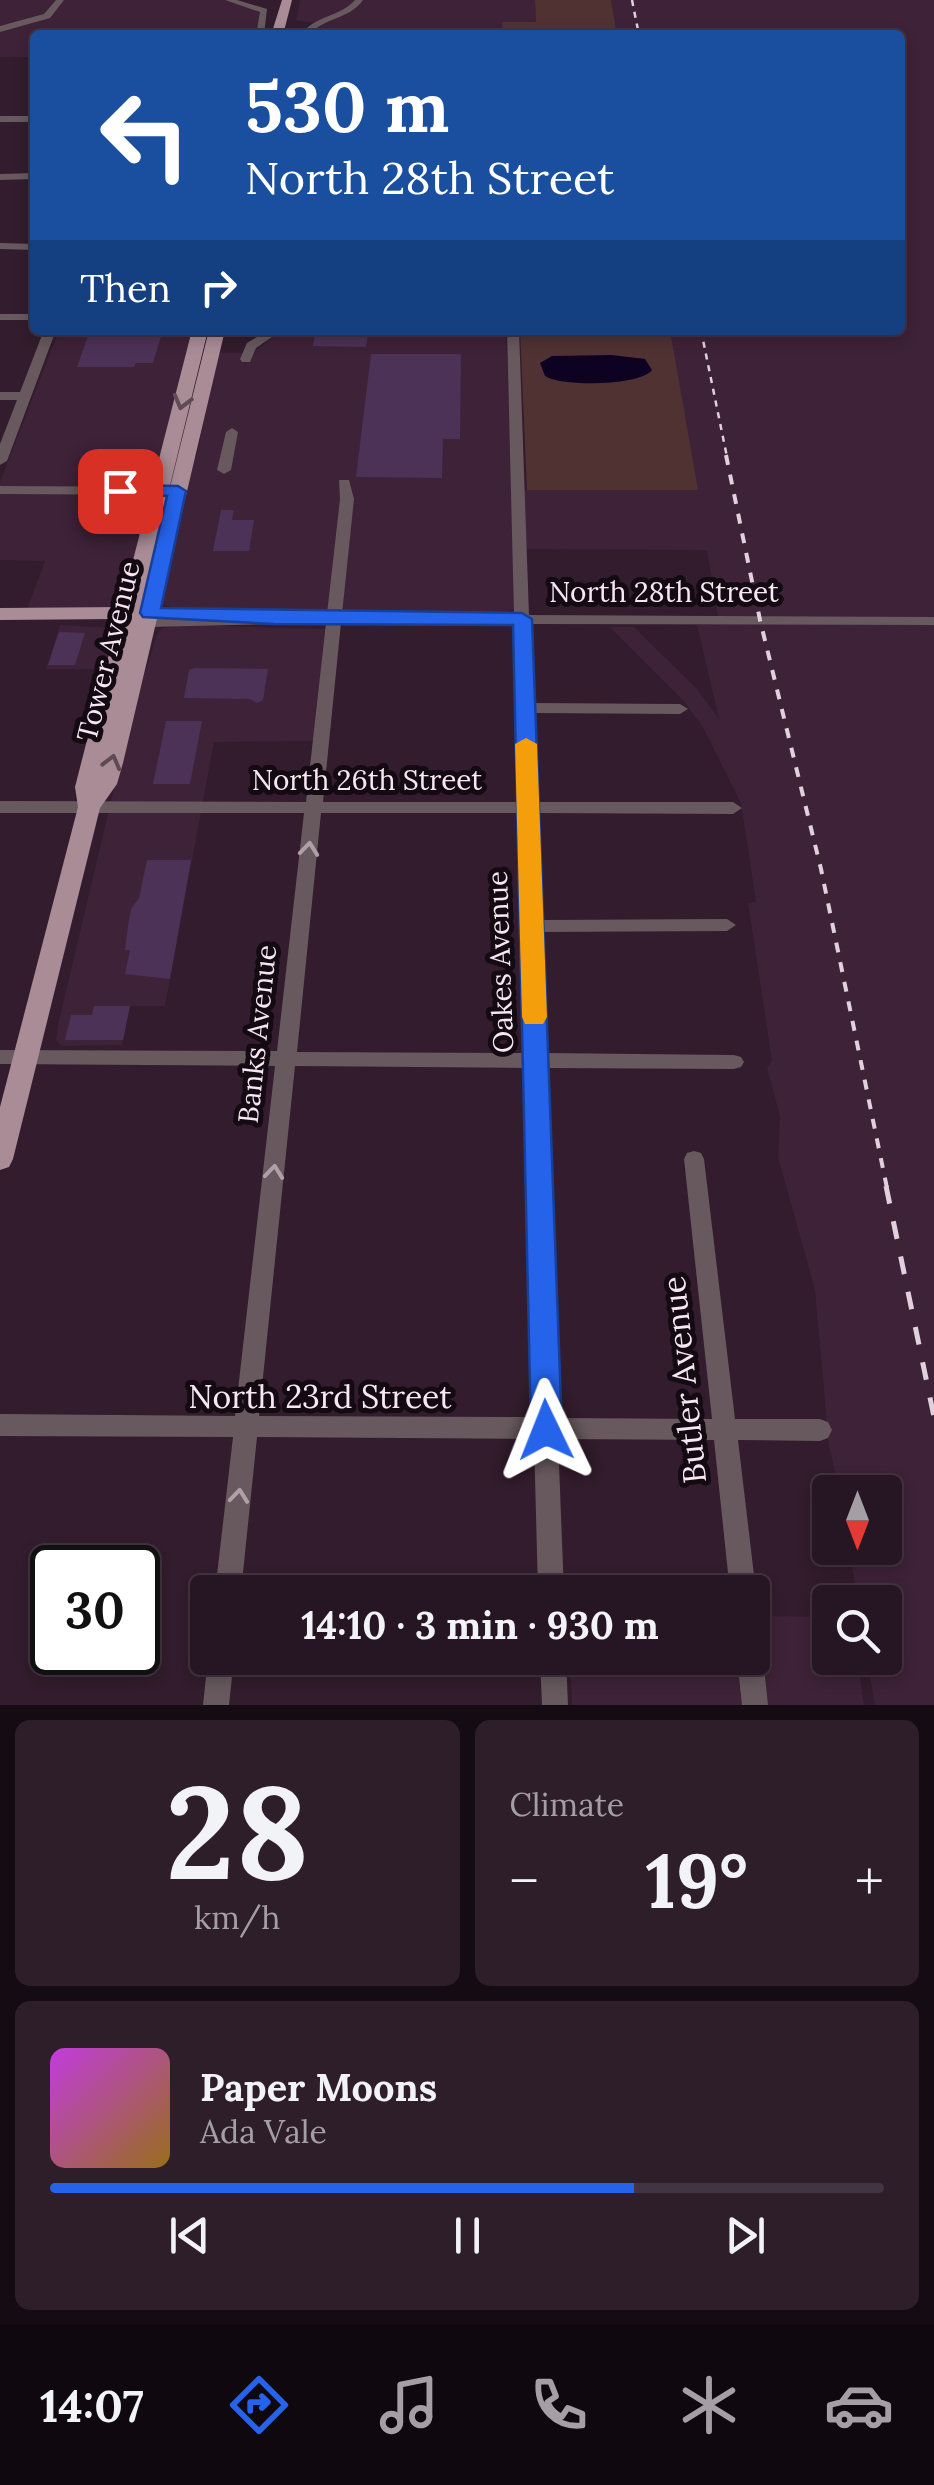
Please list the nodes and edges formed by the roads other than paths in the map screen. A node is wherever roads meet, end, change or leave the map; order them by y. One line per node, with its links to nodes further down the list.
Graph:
1 (60, 0): 6 (street)
2 (230, 0): 7 (street)
3 (286, 0): 8 (main road)
4 (298, 0): 9 (main road)
5 (358, 0): 10 (street)
6 (0, 29)
7 (261, 30)
8 (279, 30)
9 (289, 30)
10 (308, 30)
11 (30, 119): 12 (street)
12 (0, 120)
13 (30, 176): 14 (street)
14 (0, 177)
15 (0, 246): 16 (street)
16 (30, 246)
17 (0, 317): 18 (street)
18 (30, 317)
19 (48, 335): 26 (street)
20 (199, 335): 32 (main road, Tower Avenue, one-way to 32)
21 (216, 335): 32 (main road, Tower Avenue)
22 (268, 335): 24 (street)
23 (514, 335): 36 (street, Oakes Avenue)
24 (246, 358)
25 (0, 396): 26 (street)
26 (26, 396): 28 (street)
27 (232, 432): 29 (street)
28 (0, 461)
29 (224, 470)
30 (344, 482): 35 (street, Banks Avenue)
31 (0, 490): 32 (street)
32 (168, 491): 34 (main road, Tower Avenue)
33 (5, 617): 34 (main road, North 28th Street)
34 (138, 618): 35 (street, North 28th Street); 41 (main road, Tower Avenue)
35 (334, 618): 36 (street, North 28th Street); 42 (street, Banks Avenue)
36 (522, 619): 37 (street, North 28th Street); 38 (street, Oakes Avenue)
37 (934, 620)
38 (526, 708): 39 (street); 43 (street, Oakes Avenue)
39 (680, 708)
40 (0, 807): 41 (street, North 26th Street)
41 (89, 807): 42 (street, North 26th Street); 48 (main road, Tower Avenue)
42 (314, 808): 43 (street, North 26th Street); 49 (street, Banks Avenue, one-way to 42)
43 (527, 808): 44 (street, North 26th Street); 46 (street, Oakes Avenue)
44 (733, 808)
45 (726, 925): 46 (street)
46 (531, 926): 50 (street, Oakes Avenue)
47 (0, 1057): 48 (street)
48 (26, 1057): 49 (street); 52 (main road, Tower Avenue)
49 (286, 1058): 50 (street); 55 (street, Banks Avenue, one-way to 49)
50 (536, 1061): 51 (street); 56 (street, Oakes Avenue)
51 (734, 1062)
52 (0, 1159)
53 (694, 1159): 58 (street, Butler Avenue)
54 (0, 1426): 55 (street, North 23rd Street)
55 (246, 1428): 56 (street, North 23rd Street); 59 (street, Banks Avenue, one-way to 55)
56 (546, 1430): 58 (street, North 23rd Street); 60 (street, Oakes Avenue)
57 (820, 1430): 58 (street, North 23rd Street)
58 (726, 1432): 61 (street, Butler Avenue)
59 (230, 1575)
60 (551, 1575)
61 (741, 1575)
62 (219, 1675): 65 (street)
63 (554, 1675): 66 (street)
64 (752, 1675): 67 (street)
65 (216, 1705)
66 (555, 1705)
67 (755, 1705)

